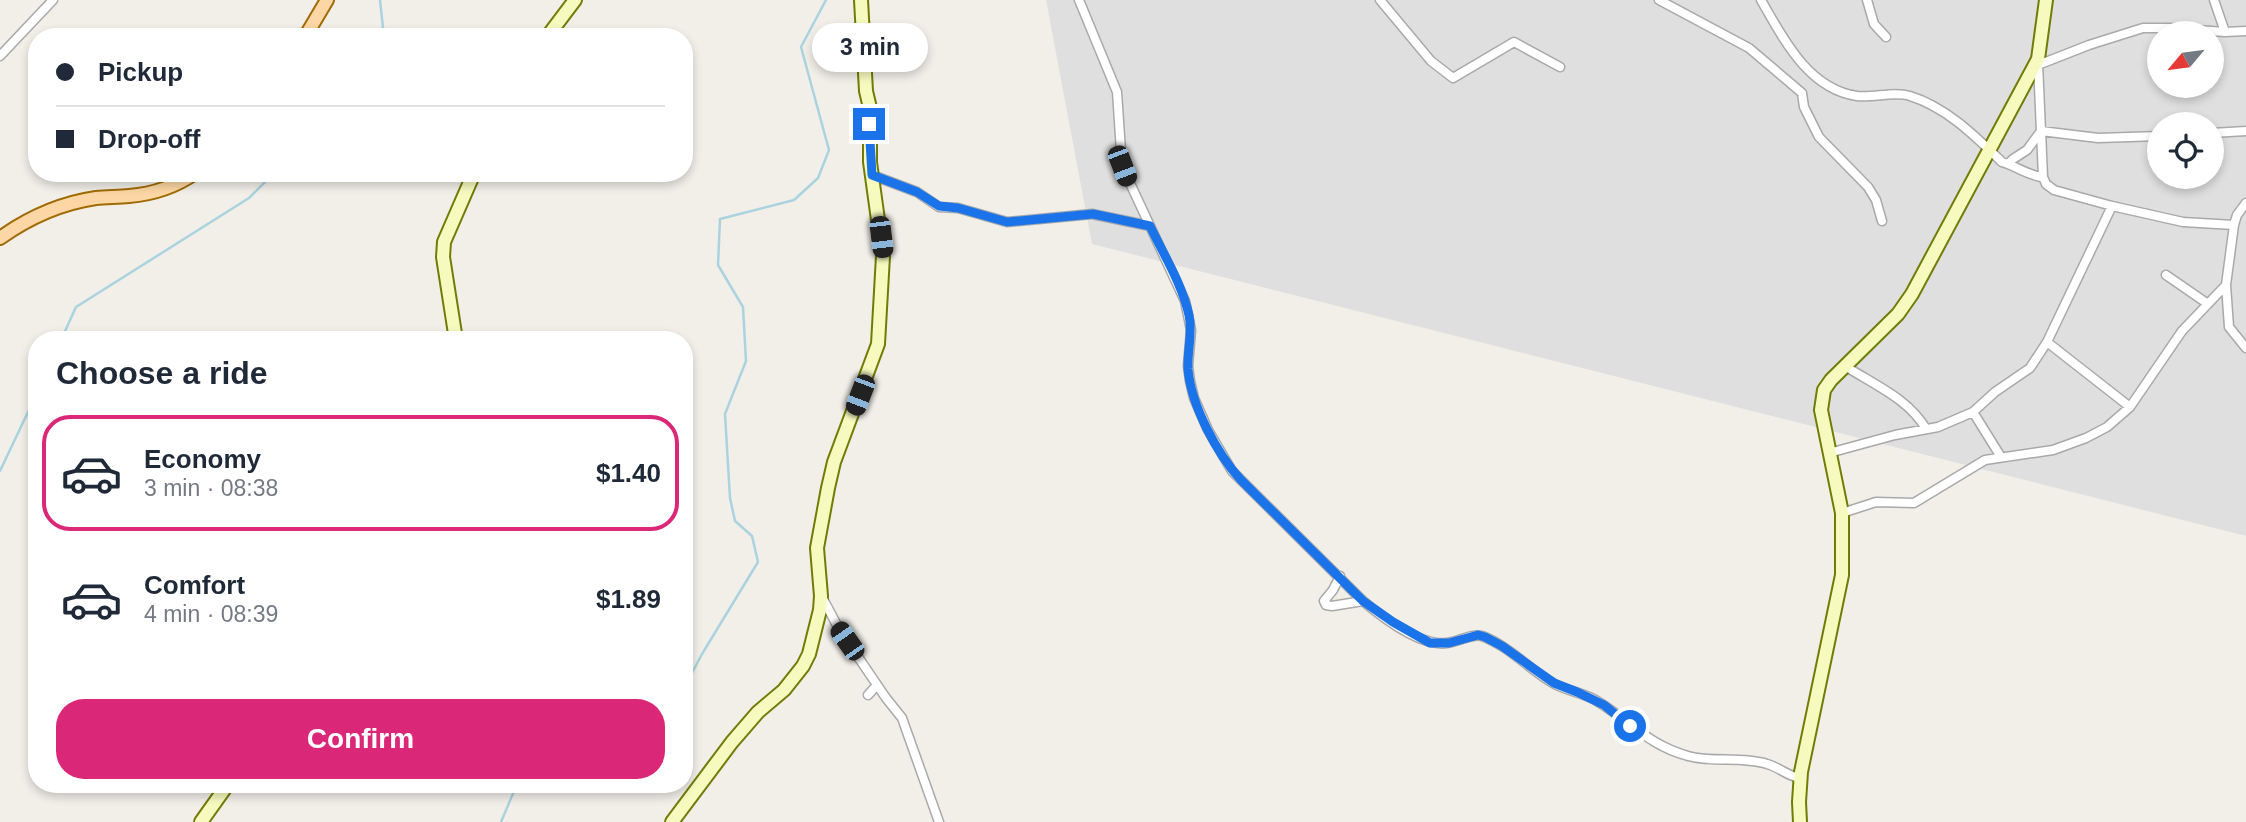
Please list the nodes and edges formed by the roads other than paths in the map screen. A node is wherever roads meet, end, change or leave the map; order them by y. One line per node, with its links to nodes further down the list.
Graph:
1 (53, 0): 17 (street)
2 (327, 0): 12 (main road)
3 (575, 0): 13 (main road)
4 (861, 0): 26 (main road)
5 (1079, 0): 35 (street)
6 (1380, 0): 19 (street)
7 (1659, 0): 33 (street)
8 (1761, 0): 24 (street)
9 (1867, 0): 16 (street)
10 (2046, 0): 18 (main road)
11 (2214, 0): 15 (street)
12 (310, 28)
13 (554, 28)
14 (2246, 31): 15 (street)
15 (2225, 33): 18 (street)
16 (1886, 37)
17 (0, 56)
18 (2038, 62): 20 (street); 24 (main road)
19 (1560, 67)
20 (2041, 131): 23 (street); 25 (street); 27 (street)
21 (2246, 131): 22 (street)
22 (2224, 132)
23 (2147, 136)
24 (1988, 148): 25 (street); 43 (main road)
25 (2008, 164): 27 (street)
26 (872, 175): 35 (street); 51 (main road)
27 (2043, 177): 31 (street)
28 (178, 182): 36 (main road)
29 (470, 182): 40 (main road)
30 (2246, 203): 32 (street)
31 (2112, 206): 34 (street); 41 (street)
32 (2243, 212): 34 (street)
33 (1882, 221)
34 (2234, 225): 38 (street)
35 (1150, 226): 50 (street)
36 (0, 238)
37 (2166, 275): 39 (street)
38 (2227, 285): 39 (street); 42 (street)
39 (2208, 304): 44 (street)
40 (455, 331)
41 (2047, 342): 44 (street); 45 (street)
42 (2246, 348)
43 (1845, 366): 46 (street); 47 (main road)
44 (2130, 407): 48 (street)
45 (1973, 412): 46 (street); 48 (street)
46 (1926, 429): 47 (street)
47 (1829, 453): 49 (main road)
48 (2001, 457): 49 (street)
49 (1842, 513): 55 (main road)
50 (1340, 576): 52 (street); 52 (street)
51 (821, 596): 53 (street); 58 (main road)
52 (1363, 601): 55 (street)
53 (877, 685): 54 (street); 59 (street)
54 (868, 695)
55 (1800, 778): 60 (main road)
56 (222, 793): 57 (main road)
57 (201, 822)
58 (672, 822)
59 (939, 822)
60 (1800, 822)

